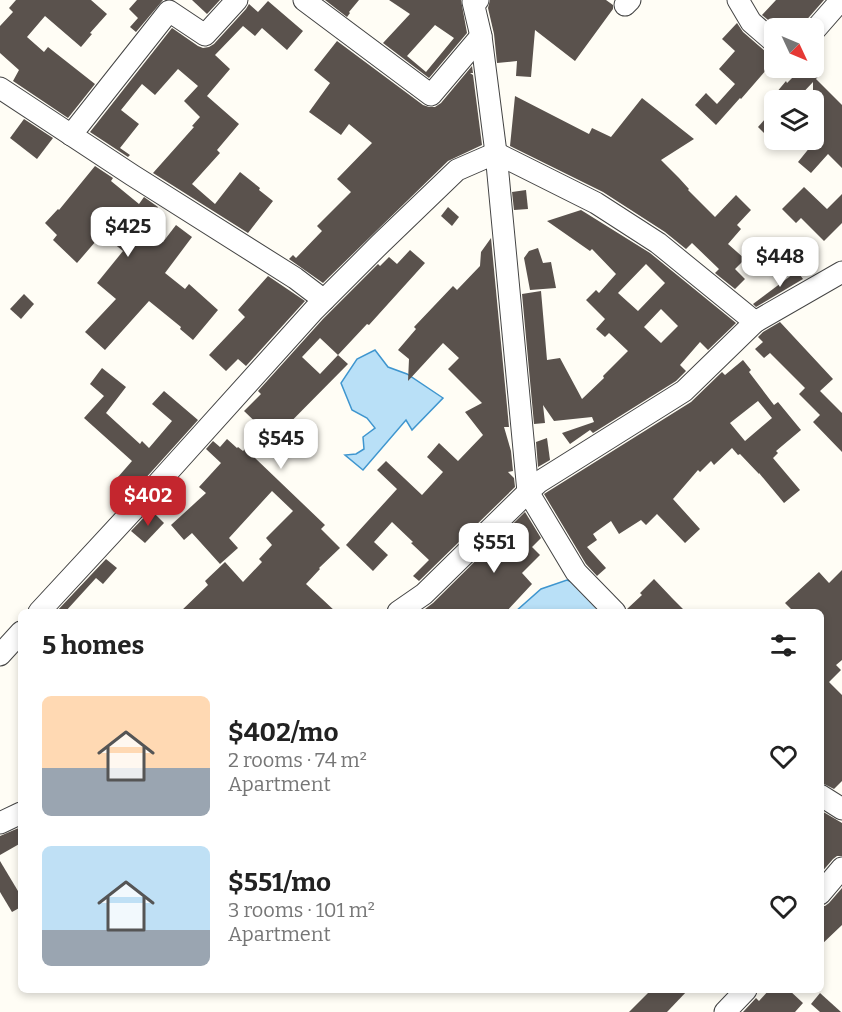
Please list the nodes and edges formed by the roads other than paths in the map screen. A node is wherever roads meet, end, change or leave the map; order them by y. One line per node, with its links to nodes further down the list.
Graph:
1 (237, 0): 10 (street)
2 (304, 0): 8 (street)
3 (478, 0): 8 (street)
4 (738, 0): 7 (street)
5 (841, 0): 6 (street)
6 (824, 19)
7 (764, 33)
8 (481, 36): 11 (street)
9 (0, 88): 10 (street)
10 (70, 135): 13 (street)
11 (496, 153): 13 (street); 14 (street); 15 (street)
12 (842, 272): 14 (street)
13 (324, 300): 16 (street)
14 (755, 322): 15 (street)
15 (528, 492): 17 (street); 18 (street)
16 (42, 609)
17 (402, 609)
18 (612, 609)
19 (18, 635): 20 (street)
20 (0, 655)
21 (824, 798): 22 (street)
22 (842, 809)
23 (18, 814): 24 (street)
24 (0, 823)
25 (842, 868): 26 (street)
26 (824, 889)
27 (743, 993): 28 (street)
28 (725, 1012)

